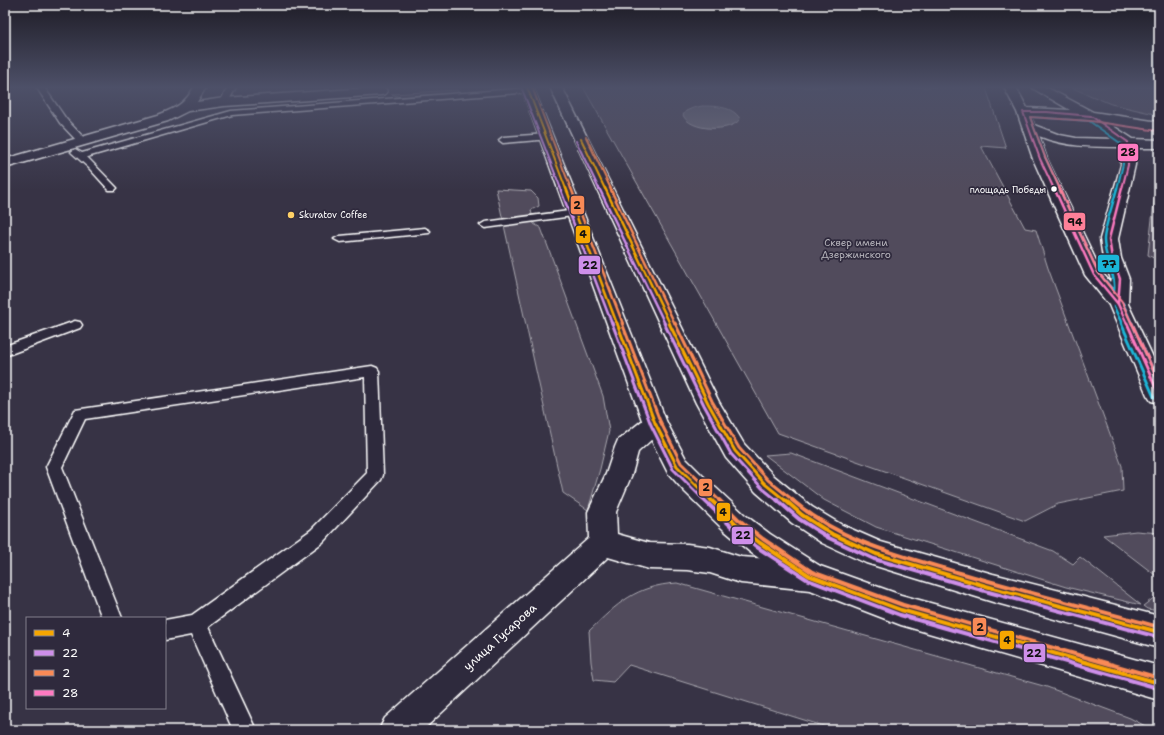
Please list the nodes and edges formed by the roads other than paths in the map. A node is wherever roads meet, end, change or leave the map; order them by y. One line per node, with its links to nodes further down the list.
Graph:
1 (63, 121): 14 (lane)
2 (152, 121): 14 (main road)
3 (199, 121): 18 (lane)
4 (541, 121): 12 (main road)
5 (572, 121): 19 (main road)
6 (1030, 121): 10 (main road)
7 (1036, 121): 10 (main road)
8 (1098, 121): 15 (main road)
9 (1132, 121): 11 (main road)
10 (1032, 125): 15 (main road); 27 (main road)
11 (1159, 126)
12 (547, 137): 13 (lane); 20 (main road)
13 (503, 140)
14 (82, 142): 17 (main road)
15 (1128, 142): 16 (main road); 27 (main road)
16 (1159, 144)
17 (68, 146): 18 (lane); 21 (main road)
18 (81, 156): 22 (lane)
19 (590, 159): 20 (main road); 37 (main road)
20 (557, 162): 23 (main road)
21 (5, 164)
22 (112, 188)
23 (576, 213): 24 (lane); 31 (main road)
24 (485, 224)
25 (424, 231): 26 (lane)
26 (340, 239)
27 (1118, 304): 30 (main road)
28 (74, 325): 29 (lane)
29 (5, 351)
30 (1159, 395)
31 (655, 423): 32 (main road); 33 (main road)
32 (603, 543): 33 (main road); 40 (main road, улица Гусарова)
33 (810, 576): 38 (main road)
34 (112, 617): 35 (lane)
35 (196, 624): 36 (lane); 39 (lane)
36 (166, 630)
37 (1159, 632)
38 (1159, 682)
39 (245, 730)
40 (397, 730)

